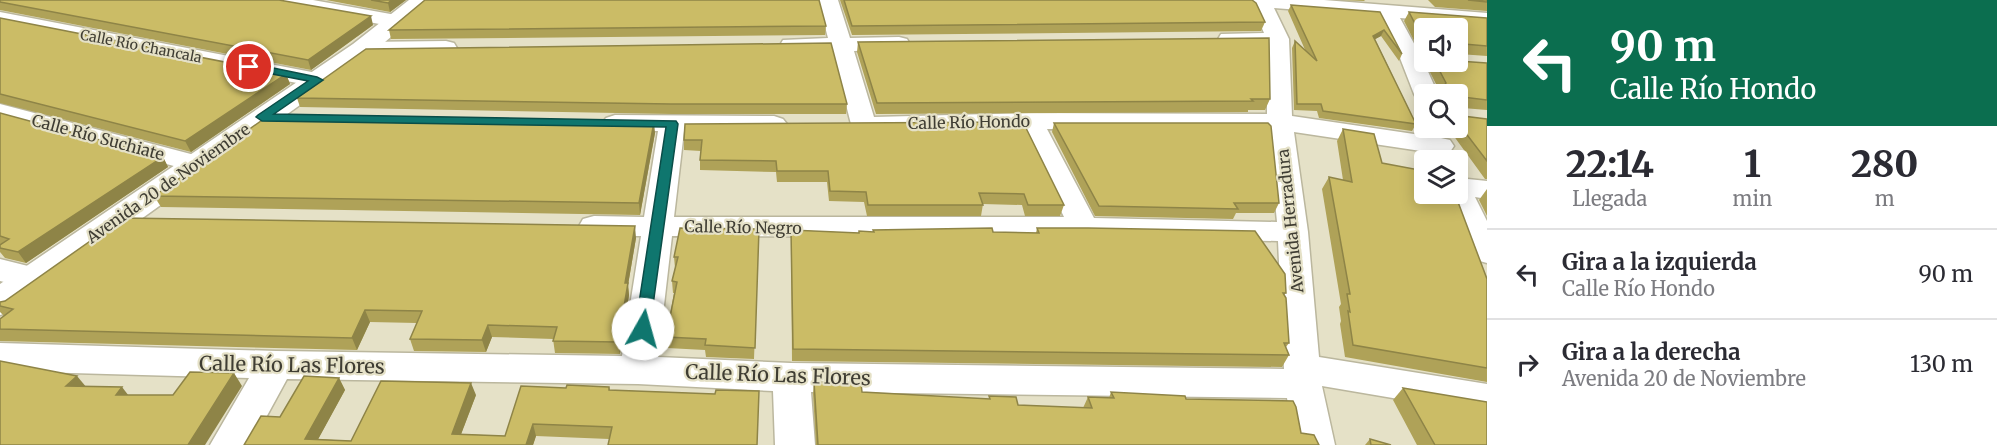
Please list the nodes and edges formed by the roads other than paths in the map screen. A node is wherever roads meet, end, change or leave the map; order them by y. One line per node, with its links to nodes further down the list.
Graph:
1 (280, 0): 8 (street)
2 (423, 0): 8 (street, Avenida 20 de Noviembre)
3 (828, 0): 12 (street)
4 (1261, 1): 5 (street); 9 (street, Avenida Herradura)
5 (1386, 12): 7 (street); 16 (street)
6 (0, 18): 17 (street, Calle Río Chancala)
7 (1487, 19)
8 (396, 21): 15 (street, Avenida 20 de Noviembre)
9 (1278, 39): 10 (street); 22 (street, Avenida Herradura)
10 (1207, 40)
11 (924, 44): 12 (street)
12 (842, 45): 13 (street); 21 (street, Calle Río Hondo)
13 (770, 46)
14 (470, 48): 15 (street)
15 (362, 49): 17 (street, Avenida 20 de Noviembre)
16 (1414, 53)
17 (317, 80): 19 (street, Avenida 20 de Noviembre)
18 (0, 111): 27 (street, Calle Río Suchiate)
19 (262, 117): 20 (street); 27 (street, Avenida 20 de Noviembre)
20 (309, 118)
21 (1030, 121): 22 (street, Calle Río Hondo); 35 (street)
22 (1280, 122): 26 (street, Calle Río Hondo); 36 (street, Avenida Herradura)
23 (590, 123): 24 (street)
24 (672, 124): 25 (street); 34 (street)
25 (796, 124)
26 (1441, 145)
27 (196, 164): 31 (street, Avenida 20 de Noviembre)
28 (1468, 187): 29 (street)
29 (1487, 190)
30 (1464, 204): 37 (street)
31 (120, 218): 32 (street); 39 (street, Avenida 20 de Noviembre)
32 (168, 219)
33 (565, 226): 34 (street, Calle Río Negro)
34 (656, 227): 35 (street, Calle Río Negro); 43 (street)
35 (1084, 227): 36 (street, Calle Río Negro)
36 (1293, 232): 45 (street, Avenida Herradura)
37 (1487, 253)
38 (0, 270): 39 (street)
39 (32, 278): 40 (street, Avenida 20 de Noviembre)
40 (0, 302)
41 (0, 357): 42 (street, Calle Río Las Flores)
42 (276, 365): 43 (street, Calle Río Las Flores); 47 (street)
43 (638, 370): 44 (street, Calle Río Las Flores)
44 (791, 377): 45 (street, Calle Río Las Flores); 48 (street)
45 (1303, 377): 46 (street, Calle Río Las Flores); 49 (street, Avenida Herradura)
46 (1487, 399)
47 (230, 445)
48 (795, 445)
49 (1316, 445)

